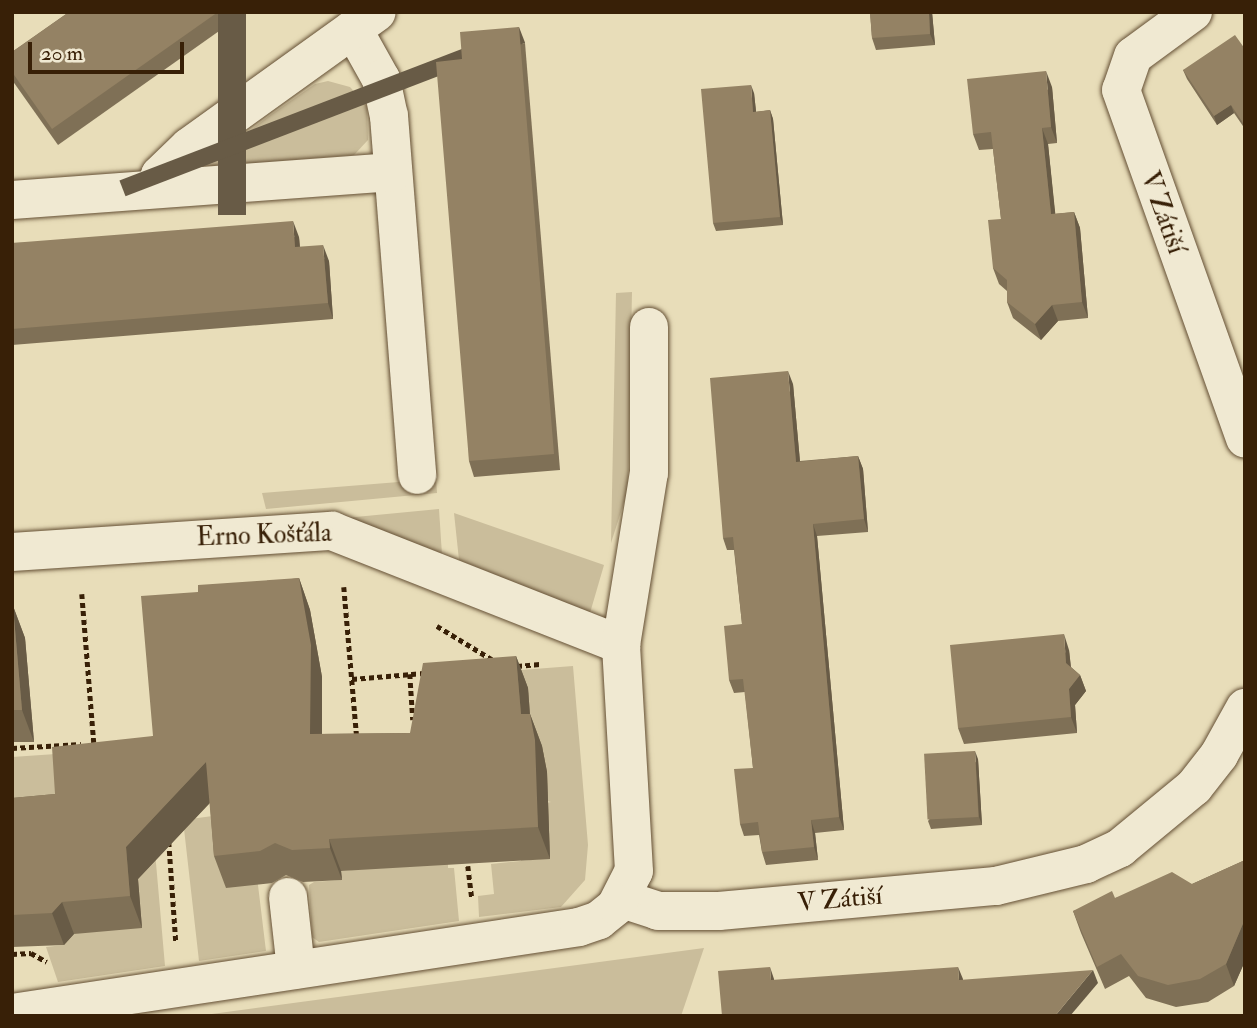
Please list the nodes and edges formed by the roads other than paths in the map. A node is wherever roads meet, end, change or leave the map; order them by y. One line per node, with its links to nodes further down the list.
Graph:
1 (1193, 12): 7 (street, V Zátiší)
2 (365, 21): 3 (street); 4 (street)
3 (393, 172): 4 (street); 8 (street)
4 (157, 189): 5 (street)
5 (12, 200)
6 (649, 327): 10 (street)
7 (1245, 439)
8 (418, 475)
9 (12, 552): 10 (street, Erno Košťála)
10 (621, 645): 13 (street)
11 (1245, 708): 13 (street, V Zátiší)
12 (288, 897): 14 (street)
13 (622, 899): 14 (street)
14 (296, 970): 15 (street)
15 (12, 1013)

